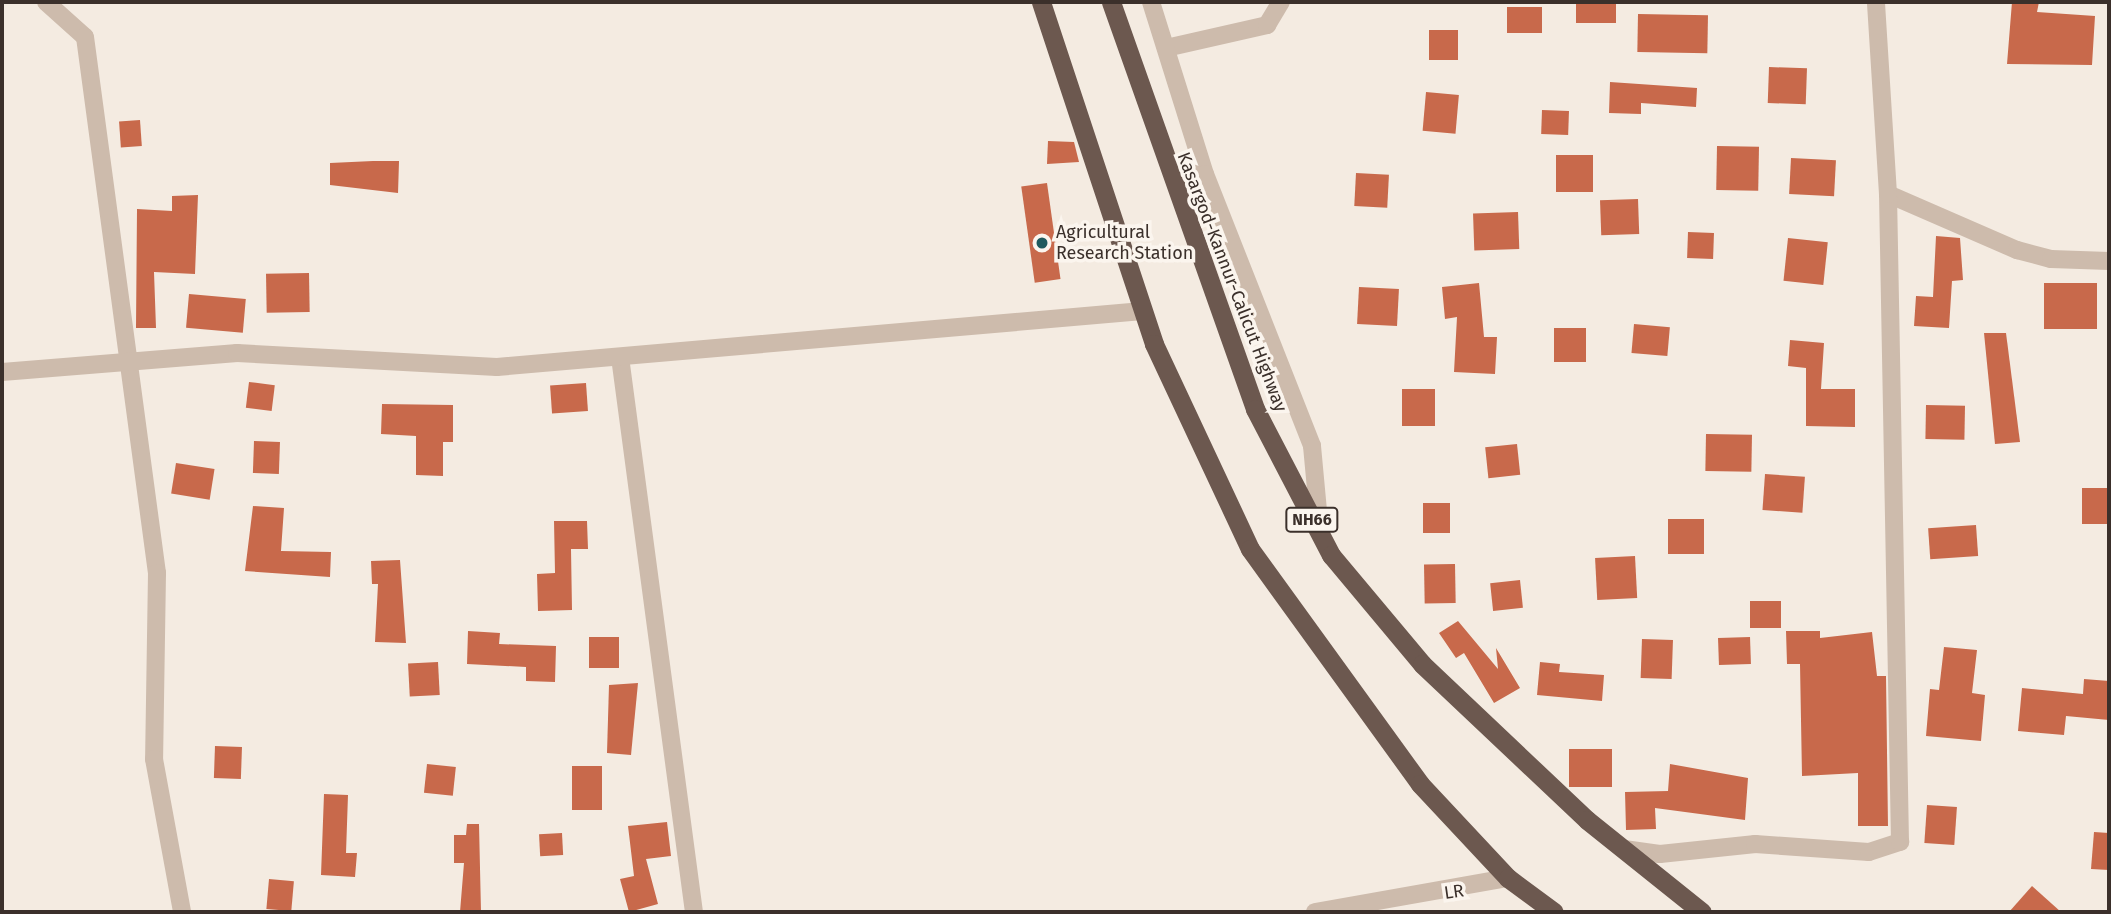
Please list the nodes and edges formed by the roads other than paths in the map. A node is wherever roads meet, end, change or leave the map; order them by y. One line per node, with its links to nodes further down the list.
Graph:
1 (46, 2): 12 (street)
2 (1041, 2): 10 (highway)
3 (1111, 2): 14 (highway, Kasargod-Kannur-Calicut Highway / NH66)
4 (1151, 2): 7 (street)
5 (1281, 2): 7 (street)
6 (1877, 2): 8 (street)
7 (1166, 48): 14 (street)
8 (1888, 194): 9 (street); 15 (street)
9 (2109, 261)
10 (1143, 311): 11 (street); 16 (highway)
11 (620, 358): 12 (street); 19 (street)
12 (129, 361): 13 (street); 18 (street)
13 (2, 372)
14 (1320, 534): 15 (highway, Kasargod-Kannur-Calicut Highway / NH66)
15 (1624, 849): 22 (highway, Kasargod-Kannur-Calicut Highway / NH66)
16 (1508, 878): 17 (street, LR); 21 (highway)
17 (1396, 906): 20 (street, LR)
18 (182, 912)
19 (694, 912)
20 (1315, 912)
21 (1554, 912)
22 (1702, 912)

